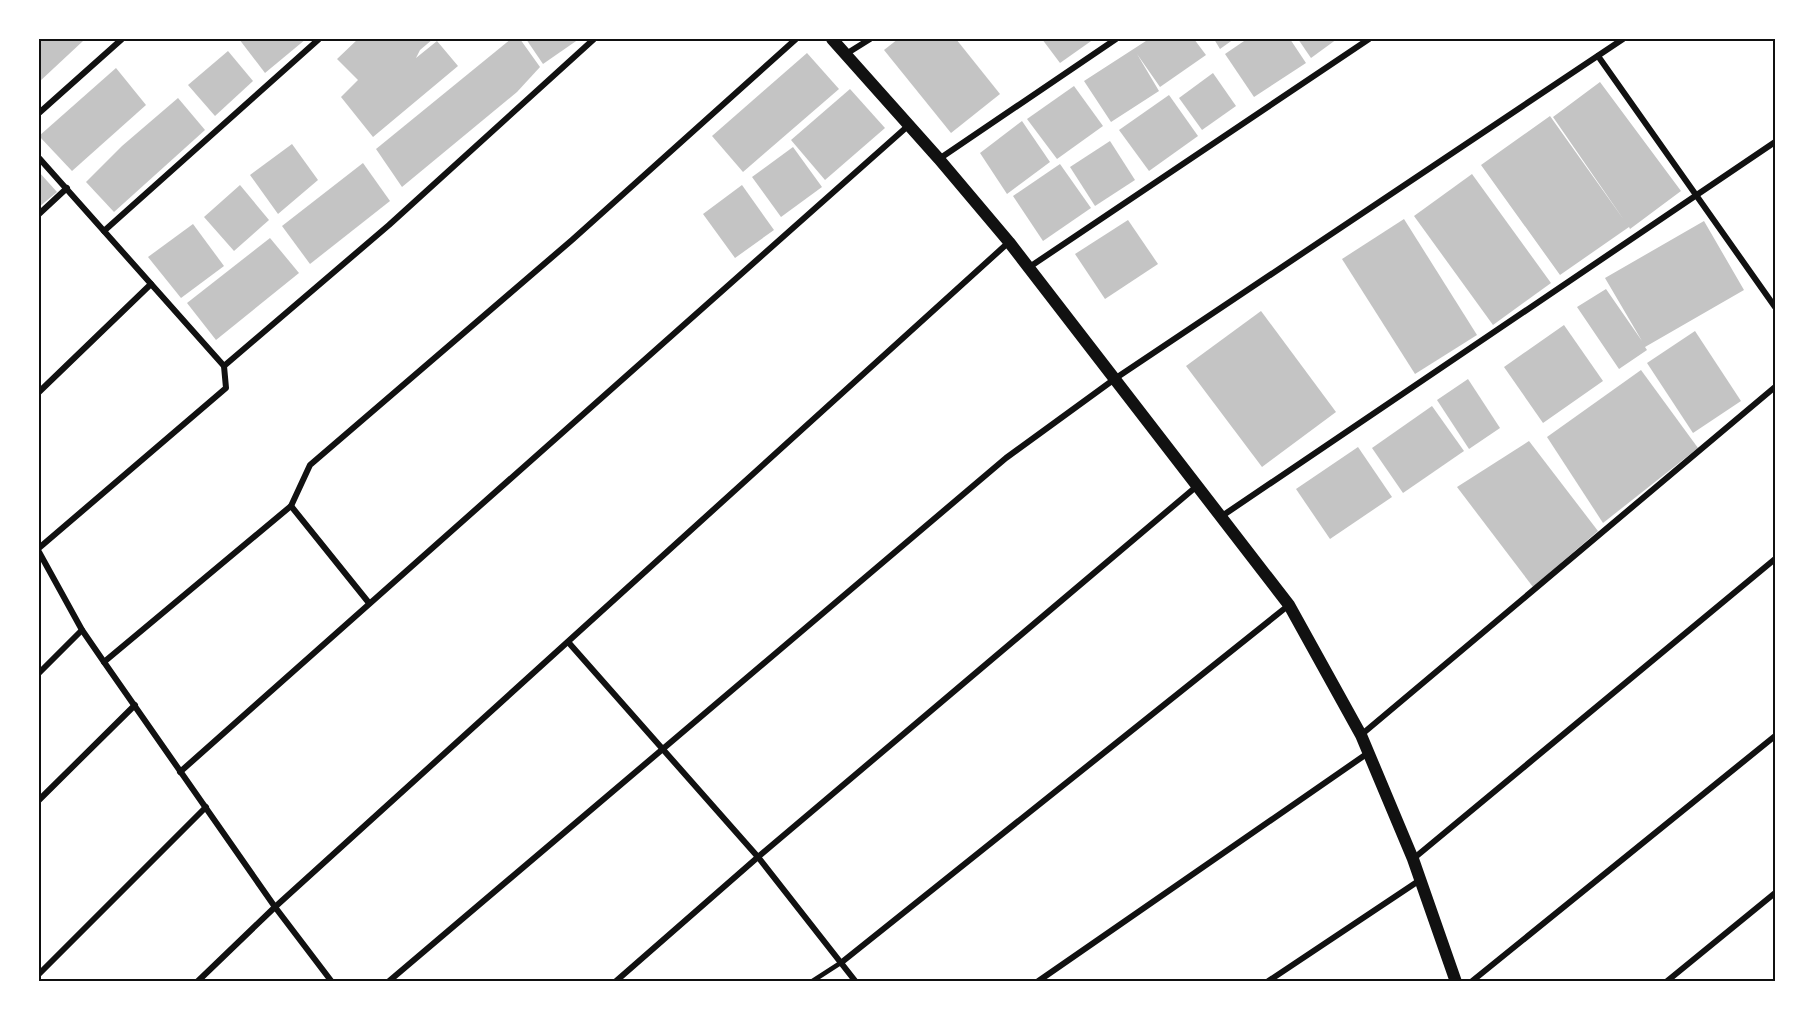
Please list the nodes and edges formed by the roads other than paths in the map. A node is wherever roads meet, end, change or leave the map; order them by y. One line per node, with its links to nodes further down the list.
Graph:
1 (122, 39): 12 (street)
2 (319, 39): 20 (street)
3 (594, 39): 25 (street)
4 (796, 39): 30 (street)
5 (832, 39): 10 (main road)
6 (870, 39): 10 (street)
7 (1116, 39): 16 (street)
8 (1369, 39): 22 (street)
9 (1623, 39): 11 (street)
10 (846, 54): 13 (main road)
11 (1598, 56): 18 (street); 26 (street)
12 (39, 112)
13 (909, 125): 16 (main road); 34 (street)
14 (1775, 142): 18 (street)
15 (39, 158): 17 (street)
16 (939, 159): 21 (main road)
17 (67, 188): 19 (street); 20 (street)
18 (1697, 195): 24 (street); 31 (street)
19 (39, 214)
20 (104, 231): 23 (street)
21 (1009, 242): 22 (main road); 37 (street)
22 (1028, 268): 26 (main road)
23 (151, 284): 25 (street); 28 (street)
24 (1775, 307)
25 (224, 366): 32 (street)
26 (1116, 378): 29 (main road); 43 (street)
27 (1775, 387): 41 (street)
28 (39, 392)
29 (1198, 485): 31 (main road); 48 (street)
30 (291, 506): 34 (street); 38 (street)
31 (1222, 516): 35 (main road)
32 (39, 550): 36 (street)
33 (1775, 559): 49 (street)
34 (369, 603): 45 (street)
35 (1289, 604): 41 (main road); 53 (street)
36 (82, 630): 38 (street); 39 (street)
37 (569, 643): 43 (street); 52 (street)
38 (104, 662): 40 (street)
39 (39, 673)
40 (135, 705): 45 (street); 46 (street)
41 (1361, 735): 44 (main road)
42 (1775, 736): 64 (street)
43 (664, 749): 48 (street); 57 (street)
44 (1369, 753): 49 (main road); 61 (street)
45 (180, 772): 47 (street)
46 (39, 800)
47 (206, 807): 52 (street); 54 (street)
48 (758, 857): 53 (street); 58 (street)
49 (1413, 859): 50 (main road)
50 (1420, 880): 62 (street); 63 (main road)
51 (1775, 892): 65 (street)
52 (275, 907): 55 (street); 56 (street)
53 (842, 962): 59 (lane); 60 (street)
54 (39, 974)
55 (197, 982)
56 (332, 982)
57 (388, 982)
58 (615, 982)
59 (811, 982)
60 (856, 982)
61 (1037, 982)
62 (1268, 982)
63 (1456, 982)
64 (1471, 982)
65 (1666, 982)

